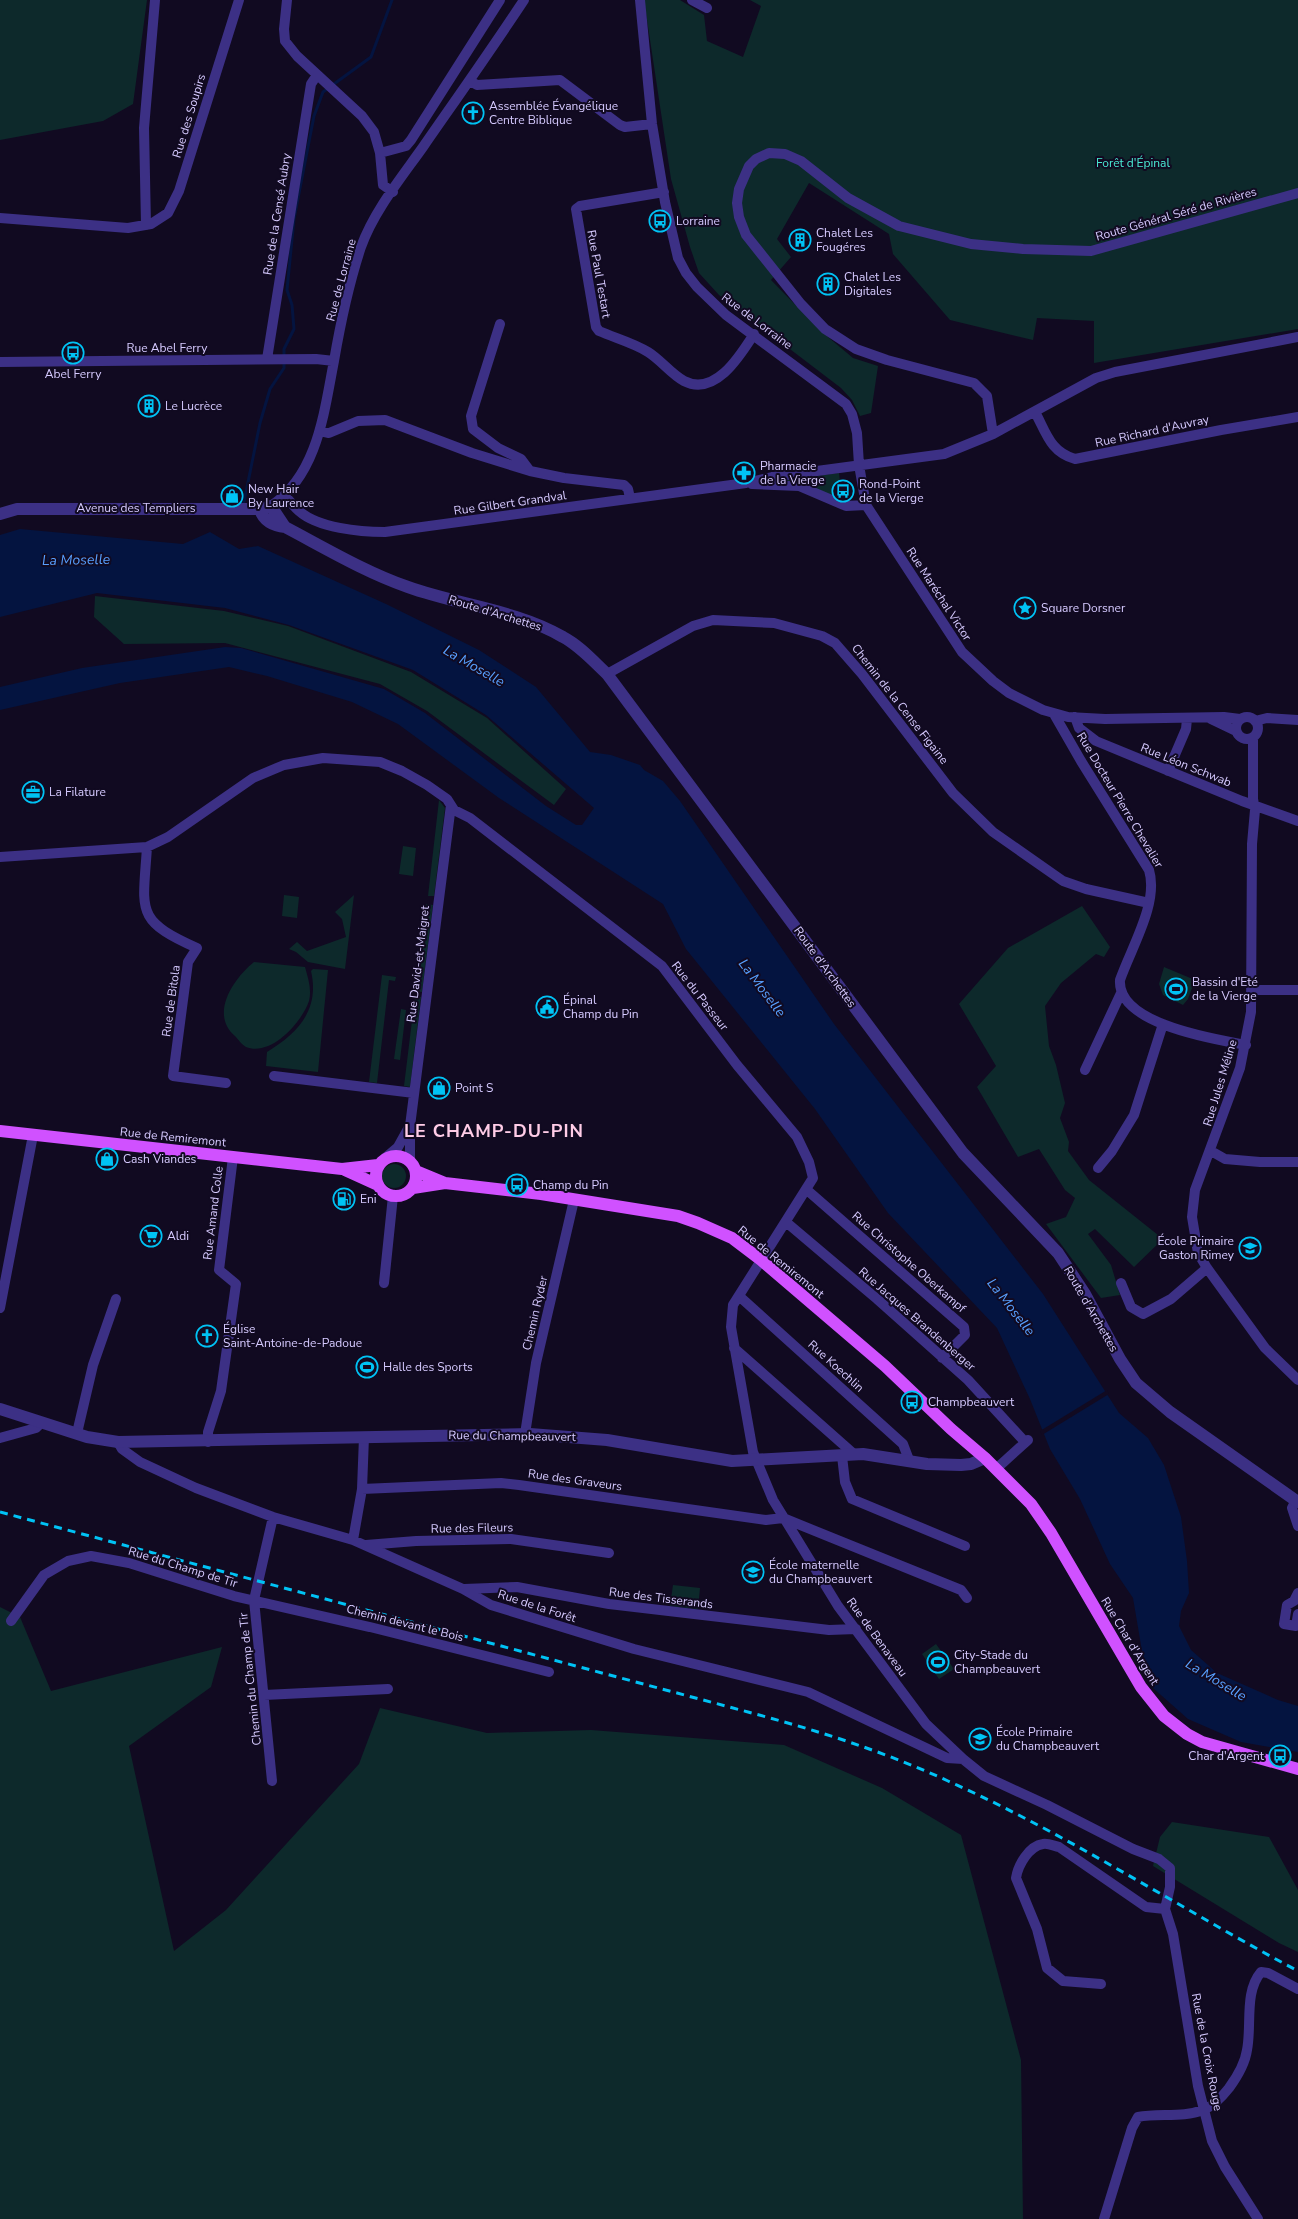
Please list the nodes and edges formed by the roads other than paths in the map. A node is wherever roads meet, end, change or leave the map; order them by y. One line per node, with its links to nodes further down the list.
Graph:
1 (155, 0): 17 (street)
2 (239, 0): 17 (street, Rue des Soupirs)
3 (287, 0): 9 (street)
4 (500, 0): 12 (street)
5 (524, 0): 10 (street, Rue de Lorraine)
6 (640, 0): 11 (street, Rue de Lorraine)
7 (692, 0): 8 (street)
8 (707, 8)
9 (316, 75): 12 (street); 21 (street, Rue de la Censé Aubry)
10 (470, 81): 11 (street); 13 (street, Rue de Lorraine)
11 (652, 124): 14 (street, Rue de Lorraine)
12 (380, 153): 13 (street)
13 (393, 192): 22 (street, Rue de Lorraine)
14 (664, 192): 19 (street, Rue de Lorraine); 19 (street, Rue Paul Testart)
15 (1298, 193): 27 (street, Route Général Séré de Rivières)
16 (0, 218): 17 (street, Rue des Soupirs)
17 (146, 225)
18 (500, 324): 29 (street)
19 (754, 334): 28 (street, Rue de Lorraine)
20 (1298, 337): 24 (street, Rue Gilbert Grandval)
21 (267, 359): 22 (street, Rue Abel Ferry); 23 (street, Rue Abel Ferry)
22 (334, 361): 26 (street, Rue de Lorraine)
23 (0, 362)
24 (1035, 412): 25 (street, Rue Richard d'Auvray); 27 (street, Rue Gilbert Grandval)
25 (1298, 417)
26 (320, 431): 29 (street); 31 (street, Rue de Lorraine)
27 (993, 434): 28 (street, Rue Gilbert Grandval)
28 (859, 465): 30 (street, Rue Gilbert Grandval); 33 (street, Rue Maréchal Victor)
29 (530, 471): 32 (street)
30 (746, 483): 32 (street, Rue Gilbert Grandval); 33 (street, Rue Gilbert Grandval)
31 (286, 497): 32 (street, Rue Gilbert Grandval); 34 (street, Rue de Lorraine)
32 (630, 498)
33 (866, 506): 37 (street, Rue Maréchal Victor)
34 (266, 508): 35 (street, Avenue des Templiers); 36 (street, Route d'Archettes)
35 (0, 514)
36 (607, 674): 51 (street, Chemin de la Cense Figaine); 103 (street, Route d'Archettes)
37 (1054, 714): 38 (street, Rue Maréchal Victor); 51 (street, Rue Docteur Pierre Chevalier)
38 (1075, 717): 39 (street, Rue Maréchal Victor); 45 (street, Rue Léon Schwab)
39 (1187, 719): 40 (street, Rue Maréchal Victor); 45 (street)
40 (1211, 719): 41 (street, Rue Maréchal Victor); 43 (street)
41 (1240, 719): 43 (street); 44 (street, Rue Maréchal Victor)
42 (1298, 720): 44 (street)
43 (1236, 731): 44 (street, Rue Jules Méline)
44 (1253, 732): 47 (street, Rue Jules Méline)
45 (1168, 772): 47 (street, Rue Léon Schwab)
46 (450, 805): 49 (street, Rue du Passeur); 60 (street, Rue David-et-Maigret); 74 (street, Rue du Passeur)
47 (1254, 805): 48 (street, Rue Léon Schwab); 52 (street, Rue Jules Méline)
48 (1298, 821)
49 (147, 848): 50 (street); 59 (street, Rue de Bitola)
50 (0, 857)
51 (1149, 904): 54 (street, Rue Docteur Pierre Chevalier)
52 (1252, 990): 53 (street); 56 (street, Rue Jules Méline)
53 (1298, 990)
54 (1121, 992): 55 (street); 57 (street, Rue Docteur Pierre Chevalier)
55 (1163, 1024): 56 (street); 69 (street)
56 (1246, 1045): 64 (street, Rue Jules Méline)
57 (1085, 1070)
58 (274, 1076): 60 (street)
59 (226, 1083)
60 (414, 1093): 61 (street, Rue David-et-Maigret)
61 (410, 1126): 66 (street, Rue David-et-Maigret); 68 (street, Rue David-et-Maigret)
62 (0, 1131): 63 (main road, Rue de Remiremont)
63 (33, 1135): 65 (main road, Rue de Remiremont); 84 (street)
64 (1211, 1151): 67 (street); 79 (street, Rue Jules Méline)
65 (233, 1157): 70 (main road, Rue de Remiremont); 95 (street, Rue Amand Colle)
66 (382, 1162): 68 (main road); 70 (main road, Rue de Remiremont); 72 (main road)
67 (1298, 1162)
68 (413, 1166): 71 (main road, Rue de Remiremont); 73 (main road)
69 (1098, 1168)
70 (342, 1169): 72 (main road, Rue de Remiremont)
71 (445, 1183): 73 (main road, Rue de Remiremont); 76 (main road, Rue de Remiremont)
72 (378, 1185): 75 (main road)
73 (412, 1188): 75 (main road)
74 (807, 1190): 77 (street, Rue du Passeur); 86 (street, Rue Christophe Oberkampf)
75 (393, 1196): 80 (street)
76 (574, 1200): 78 (main road, Rue de Remiremont); 91 (street, Chemin Ryder)
77 (786, 1222): 78 (street, Rue du Passeur); 86 (street, Rue Jacques Brandenberger)
78 (761, 1260): 82 (street, Rue de Benaveau); 98 (main road, Rue de Remiremont)
79 (1206, 1268): 81 (street); 87 (street, Rue Jules Méline)
80 (384, 1283)
81 (1121, 1283)
82 (738, 1296): 85 (street, Rue de Benaveau); 100 (street, Rue Koechlin)
83 (116, 1299): 90 (street)
84 (0, 1308)
85 (734, 1348): 96 (street); 99 (street, Rue de Benaveau)
86 (942, 1358): 101 (street, Rue Jacques Brandenberger)
87 (1298, 1380)
88 (0, 1409): 89 (street, Rue du Champbeauvert)
89 (42, 1422): 90 (street, Rue du Champbeauvert); 93 (street)
90 (77, 1433): 94 (street, Rue du Champbeauvert)
91 (525, 1434): 92 (street, Rue du Champbeauvert); 99 (street, Rue du Champbeauvert)
92 (364, 1437): 95 (street, Rue du Champbeauvert); 102 (street)
93 (0, 1438)
94 (118, 1442): 95 (street, Rue du Champbeauvert); 105 (street, Rue de la Forêt)
95 (208, 1442)
96 (856, 1455): 97 (street, Rue du Champbeauvert); 100 (street, Rue du Champbeauvert)
97 (842, 1456): 99 (street, Rue du Champbeauvert); 110 (street)
98 (985, 1458): 100 (street, Rue du Champbeauvert); 101 (main road, Rue de Remiremont)
99 (756, 1460): 106 (street, Rue de Benaveau)
100 (909, 1460)
101 (996, 1469): 104 (main road, Rue de Remiremont)
102 (362, 1489): 106 (street, Rue des Graveurs); 108 (street)
103 (1297, 1501): 107 (street)
104 (1030, 1504): 124 (main road, Rue Char d'Argent)
105 (273, 1517): 108 (street, Rue de la Forêt); 114 (street, Chemin du Champ de Tir)
106 (783, 1518): 113 (street); 119 (street, Rue de Benaveau)
107 (1298, 1526)
108 (353, 1540): 109 (street, Rue de la Forêt)
109 (366, 1546): 111 (street, Rue des Fileurs); 112 (street, Rue de la Forêt)
110 (965, 1546)
111 (608, 1553)
112 (463, 1589): 119 (street, Rue des Tisserands); 123 (street, Rue de la Forêt)
113 (967, 1598)
114 (254, 1600): 117 (street, Rue du Champ de Tir); 120 (street, Chemin devant le Bois); 122 (street, Chemin du Champ de Tir)
115 (1297, 1600): 118 (street)
116 (1298, 1614): 118 (street)
117 (11, 1621)
118 (1297, 1626)
119 (856, 1629): 123 (street, Rue de Benaveau)
120 (548, 1672)
121 (388, 1689): 122 (street)
122 (264, 1695): 125 (street, Chemin du Champ de Tir)
123 (963, 1759): 126 (street, Rue de Benaveau)
124 (1298, 1769)
125 (272, 1781)
126 (1165, 1909): 127 (street); 129 (street, Rue de la Croix Rouge)
127 (1101, 1984)
128 (1298, 1989): 129 (street)
129 (1204, 2110): 130 (street); 131 (street, Rue de la Croix Rouge)
130 (1104, 2219)
131 (1258, 2219)

